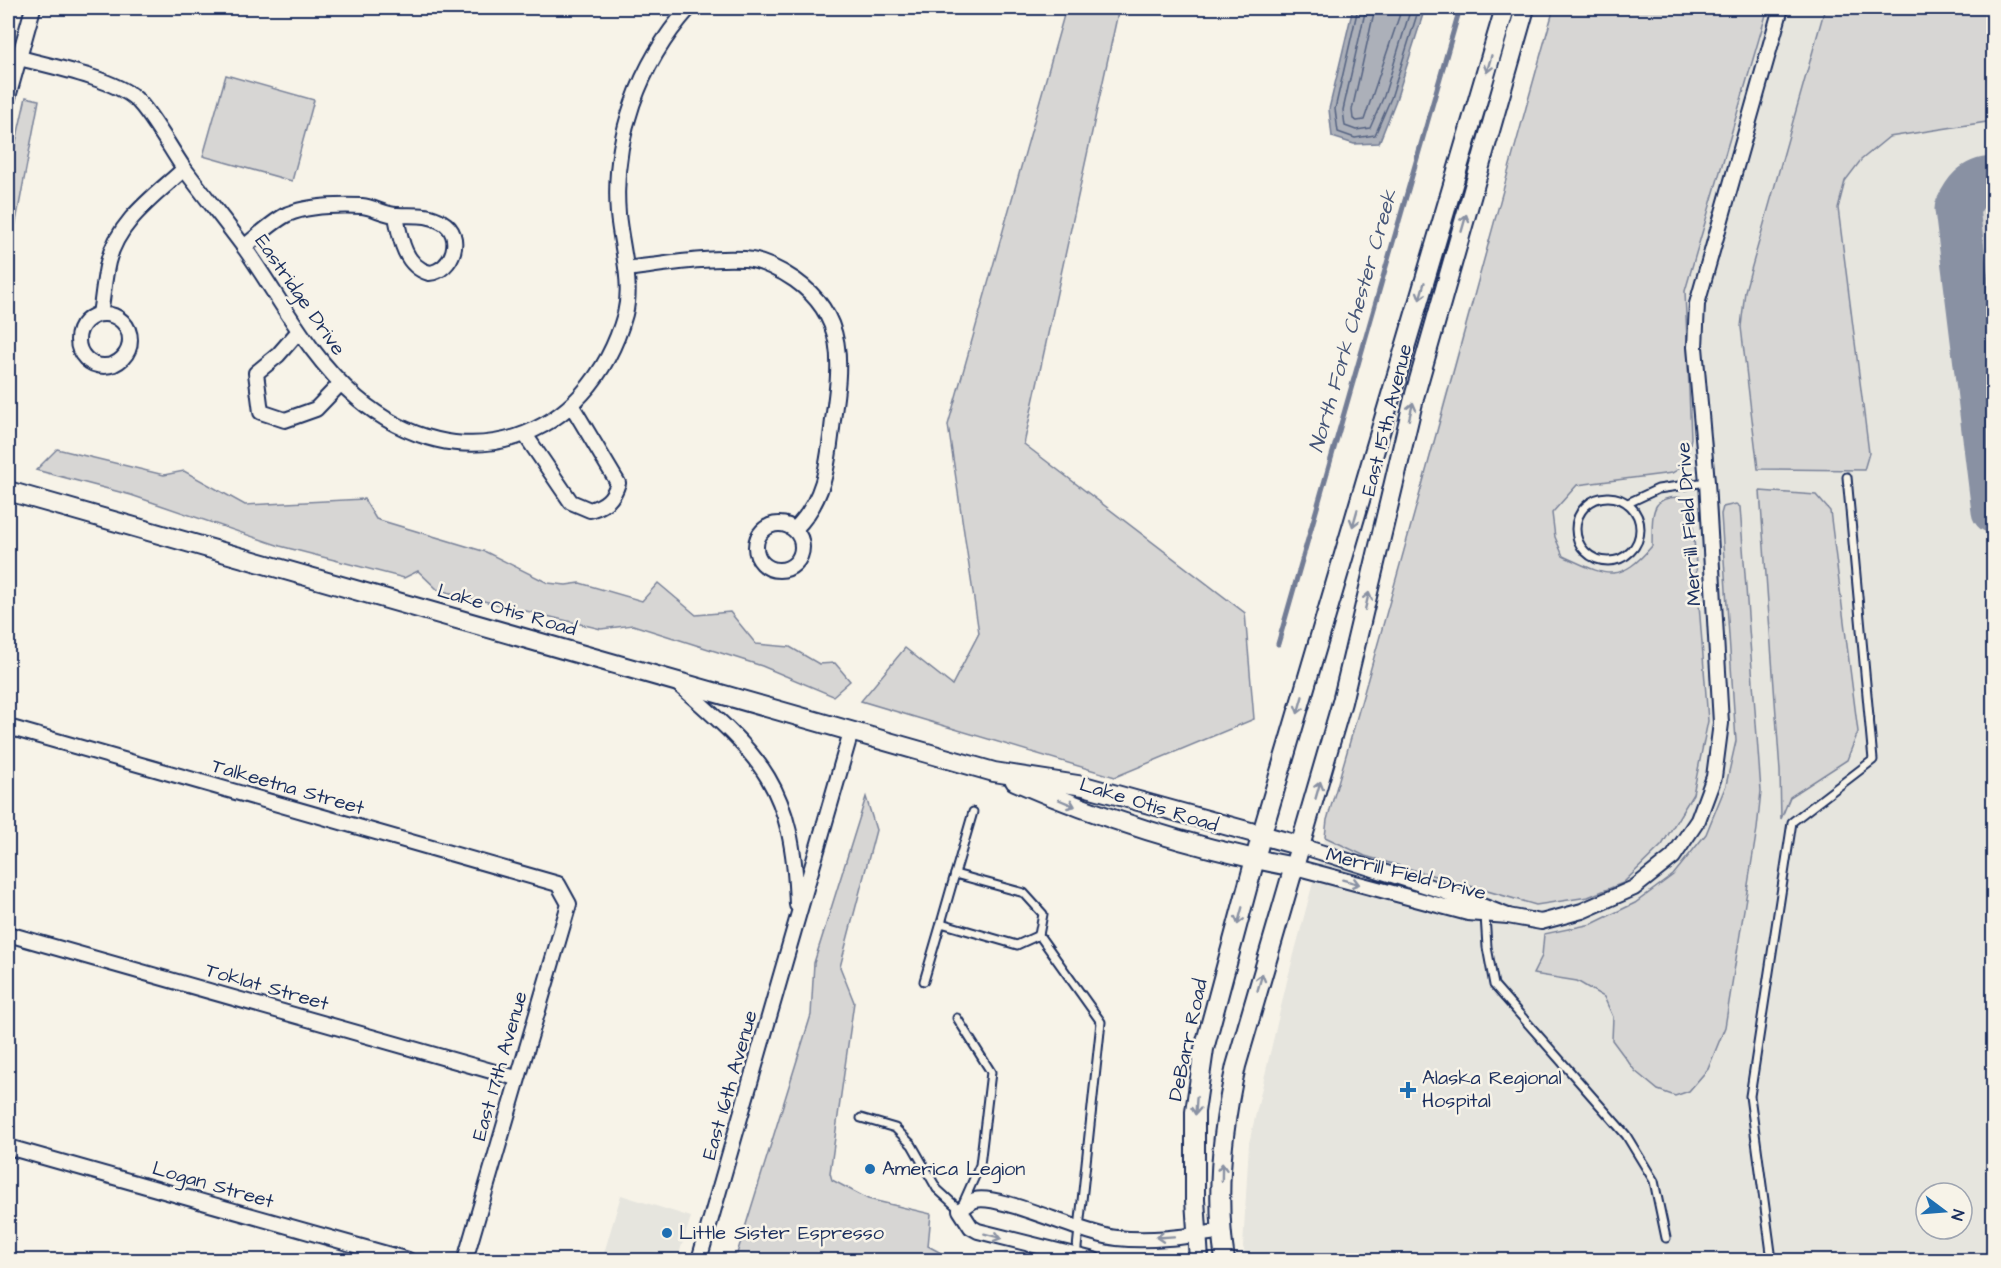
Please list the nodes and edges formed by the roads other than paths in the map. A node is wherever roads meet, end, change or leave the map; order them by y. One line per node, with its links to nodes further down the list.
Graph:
1 (33, 8): 6 (street)
2 (689, 8): 11 (street, Eastridge Drive)
3 (1505, 8): 27 (main road, East 15th Avenue, one-way to 27)
4 (1525, 8): 28 (main road, East 15th Avenue, one-way to 4)
5 (1781, 8): 18 (street, Merrill Field Drive)
6 (13, 57): 7 (street); 8 (street, Eastridge Drive)
7 (8, 97)
8 (184, 169): 10 (street, Eastridge Drive); 12 (street)
9 (396, 216): 9 (street); 10 (street)
10 (244, 247): 13 (street, Eastridge Drive)
11 (627, 269): 15 (street, Eastridge Drive); 21 (street)
12 (100, 314)
13 (298, 332): 14 (street, Eastridge Drive); 14 (street)
14 (340, 384): 16 (street, Eastridge Drive)
15 (572, 406): 16 (street, Eastridge Drive); 16 (street)
16 (526, 436)
17 (1847, 477): 56 (lane)
18 (1707, 482): 20 (lane); 34 (street, Merrill Field Drive)
19 (8, 491): 22 (main road, Lake Otis Road)
20 (1628, 503): 20 (lane)
21 (795, 529)
22 (675, 682): 24 (main road, Lake Otis Road); 35 (street, East 16th Avenue)
23 (8, 727): 32 (street, Talkeetna Street)
24 (851, 732): 25 (main road, Lake Otis Road); 35 (street, East 16th Avenue)
25 (994, 772): 27 (main road, Lake Otis Road); 29 (main road, Lake Otis Road, one-way to 29)
26 (972, 812): 31 (lane)
27 (1262, 833): 28 (main road, Lake Otis Road); 29 (main road, DeBarr Road)
28 (1301, 846): 30 (main road); 34 (street, Merrill Field Drive)
29 (1255, 860): 30 (main road, Lake Otis Road); 47 (main road, DeBarr Road, one-way to 47)
30 (1295, 867): 33 (street, Merrill Field Drive, one-way to 33); 46 (main road, one-way to 30)
31 (955, 874): 36 (lane); 38 (lane)
32 (558, 884): 41 (street, East 17th Avenue)
33 (1485, 915): 34 (street, Merrill Field Drive); 48 (lane)
34 (1508, 916)
35 (798, 920): 52 (street, East 16th Avenue)
36 (941, 923): 38 (lane); 39 (lane)
37 (8, 934): 41 (street, Toklat Street)
38 (1039, 935): 45 (lane)
39 (924, 981)
40 (957, 1018): 44 (lane)
41 (516, 1078): 51 (street, East 17th Avenue)
42 (861, 1118): 44 (lane)
43 (8, 1147): 50 (street, Logan Street)
44 (960, 1210): 45 (street); 49 (street, one-way to 49)
45 (1079, 1230): 47 (street, one-way to 45); 49 (lane)
46 (1223, 1231): 47 (street); 55 (main road)
47 (1197, 1235): 54 (main road, DeBarr Road)
48 (1666, 1238)
49 (1076, 1257): 53 (street)
50 (408, 1260)
51 (465, 1260)
52 (699, 1260)
53 (1094, 1260)
54 (1199, 1260)
55 (1225, 1260)
56 (1772, 1260)

